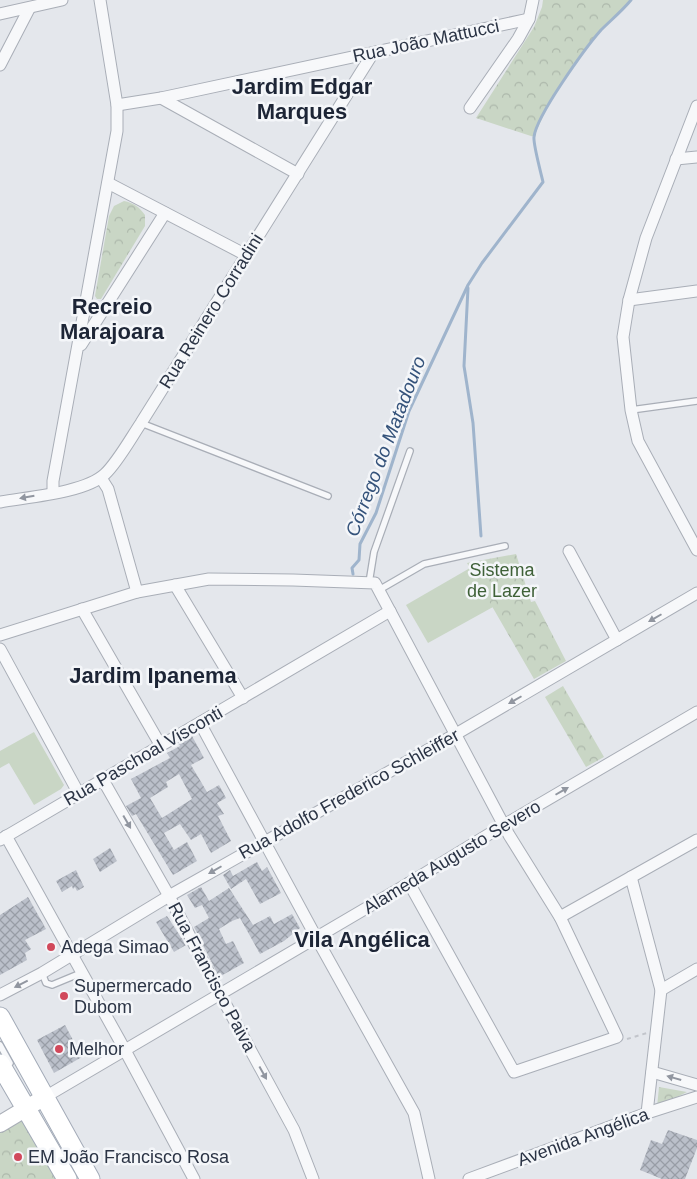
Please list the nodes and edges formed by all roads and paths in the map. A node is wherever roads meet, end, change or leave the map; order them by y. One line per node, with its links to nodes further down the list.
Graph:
1 (62, 0): 4 (street)
2 (100, 0): 10 (street)
3 (534, 0): 6 (street)
4 (29, 9): 5 (street); 8 (street)
5 (0, 14)
6 (529, 19): 7 (street, Rua João Mattucci); 12 (street)
7 (373, 53): 9 (street, Rua João Mattucci); 15 (street, Rua Reinero Corradini)
8 (0, 65)
9 (161, 98): 10 (street, Rua João Mattucci); 15 (street)
10 (117, 106): 16 (street)
11 (697, 106): 14 (street)
12 (470, 108)
13 (697, 157): 14 (street)
14 (676, 159): 20 (street)
15 (298, 174): 18 (street, Rua Reinero Corradini)
16 (108, 183): 17 (street); 21 (street)
17 (165, 213): 18 (street); 21 (street)
18 (246, 255): 24 (street, Rua Reinero Corradini)
19 (697, 291): 20 (street)
20 (629, 300): 23 (street)
21 (77, 350): 27 (street)
22 (697, 401): 23 (lane)
23 (631, 410): 32 (street)
24 (140, 423): 26 (street, Rua Reinero Corradini); 28 (lane)
25 (410, 451): 33 (lane)
26 (101, 478): 27 (street, Rua Reinero Corradini); 36 (street)
27 (53, 492): 29 (street, Rua Reinero Corradini, one-way to 29)
28 (328, 496)
29 (0, 502)
30 (505, 546): 35 (lane)
31 (569, 550): 41 (street)
32 (697, 550)
33 (369, 583): 34 (street); 35 (street)
34 (175, 585): 36 (street); 43 (street)
35 (379, 590): 39 (street)
36 (137, 592): 38 (street)
37 (697, 593): 41 (street, Rua Adolfo Frederico Schleiffer, one-way to 41)
38 (82, 609): 40 (street); 47 (street)
39 (390, 611): 43 (street, Rua Paschoal Visconti); 46 (street)
40 (0, 635)
41 (617, 640): 46 (street, Rua Adolfo Frederico Schleiffer, one-way to 46)
42 (0, 649): 49 (street)
43 (243, 698): 45 (street, Rua Paschoal Visconti)
44 (697, 712): 50 (street, Alameda Augusto Severo, one-way to 44)
45 (200, 724): 47 (street, Rua Paschoal Visconti); 53 (street)
46 (456, 734): 50 (street); 53 (street, Rua Adolfo Frederico Schleiffer)
47 (161, 746): 48 (street, Rua Paschoal Visconti)
48 (103, 780): 49 (street, Rua Paschoal Visconti); 56 (street, Rua Francisco Paiva, one-way to 56)
49 (78, 794): 51 (street, Rua Paschoal Visconti)
50 (504, 825): 55 (street, Alameda Augusto Severo); 57 (street)
51 (2, 838): 59 (street)
52 (697, 840): 54 (street)
53 (264, 841): 56 (street, Rua Adolfo Frederico Schleiffer, one-way to 56); 58 (street)
54 (631, 877): 57 (street); 63 (street)
55 (409, 883): 58 (street, Alameda Augusto Severo); 68 (street)
56 (169, 896): 59 (street, Rua Adolfo Frederico Schleiffer); 64 (street, Rua Francisco Paiva)
57 (560, 917): 68 (street)
58 (317, 938): 64 (street, Alameda Augusto Severo); 85 (street)
59 (71, 956): 61 (street, Rua Adolfo Frederico Schleiffer); 62 (street)
60 (696, 971): 63 (street)
61 (42, 973): 62 (lane); 65 (street, Rua Adolfo Frederico Schleiffer, one-way to 65)
62 (81, 974): 70 (street)
63 (661, 990): 67 (street)
64 (220, 994): 70 (street, Alameda Augusto Severo); 84 (street, Rua Francisco Paiva, one-way to 84)
65 (0, 995)
66 (0, 1017): 75 (main road)
67 (656, 1034): 68 (path); 72 (street)
68 (616, 1036)
69 (2, 1044): 71 (lane)
70 (124, 1050): 75 (street, Alameda Augusto Severo); 83 (street)
71 (11, 1067): 75 (main road)
72 (652, 1072): 73 (street, one-way to 72); 76 (street)
73 (697, 1085)
74 (697, 1097): 76 (street, Avenida Angélica)
75 (37, 1104): 77 (street, Alameda Augusto Severo); 79 (main road); 81 (lane); 82 (main road)
76 (647, 1113): 86 (street, Avenida Angélica)
77 (0, 1124)
78 (61, 1154): 80 (lane)
79 (67, 1179)
80 (75, 1179)
81 (82, 1179)
82 (90, 1179)
83 (194, 1179)
84 (313, 1179)
85 (428, 1179)
86 (469, 1179)

